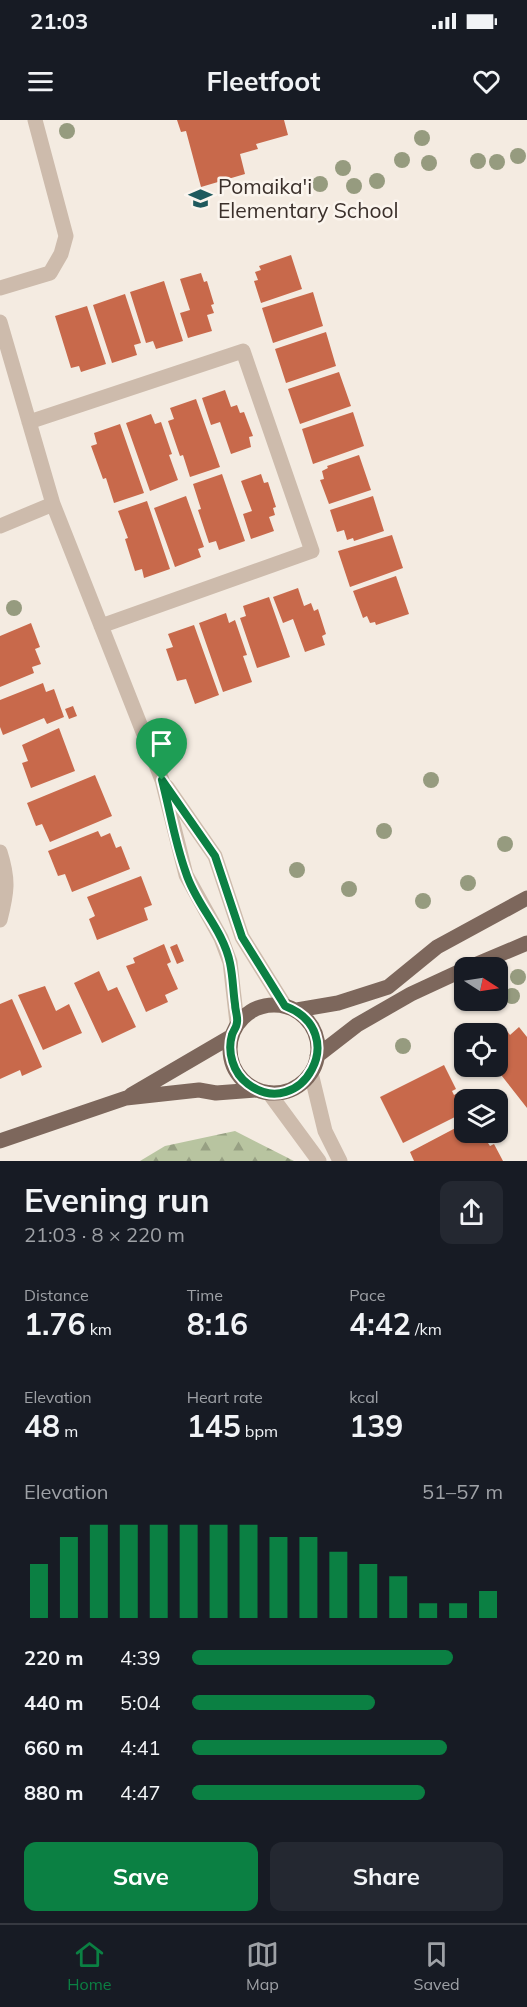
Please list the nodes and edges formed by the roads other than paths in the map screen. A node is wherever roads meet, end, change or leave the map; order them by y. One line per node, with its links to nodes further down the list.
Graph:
1 (35, 120): 2 (street)
2 (0, 288)
3 (0, 322): 4 (street)
4 (29, 422): 5 (street); 7 (street)
5 (53, 504): 6 (street); 7 (street)
6 (0, 526)
7 (101, 626): 8 (street)
8 (162, 780): 15 (street); 16 (street)
9 (0, 852): 11 (street)
10 (527, 898): 15 (main road)
11 (0, 920)
12 (527, 944): 13 (main road)
13 (494, 957)
14 (454, 974): 17 (main road)
15 (291, 1008): 16 (main road); 17 (main road)
16 (235, 1029): 19 (main road); 20 (main road)
17 (317, 1056): 18 (main road)
18 (310, 1074): 19 (main road); 23 (street)
19 (263, 1091): 20 (main road); 22 (street)
20 (126, 1098): 21 (main road)
21 (0, 1141)
22 (319, 1161)
23 (340, 1161)

